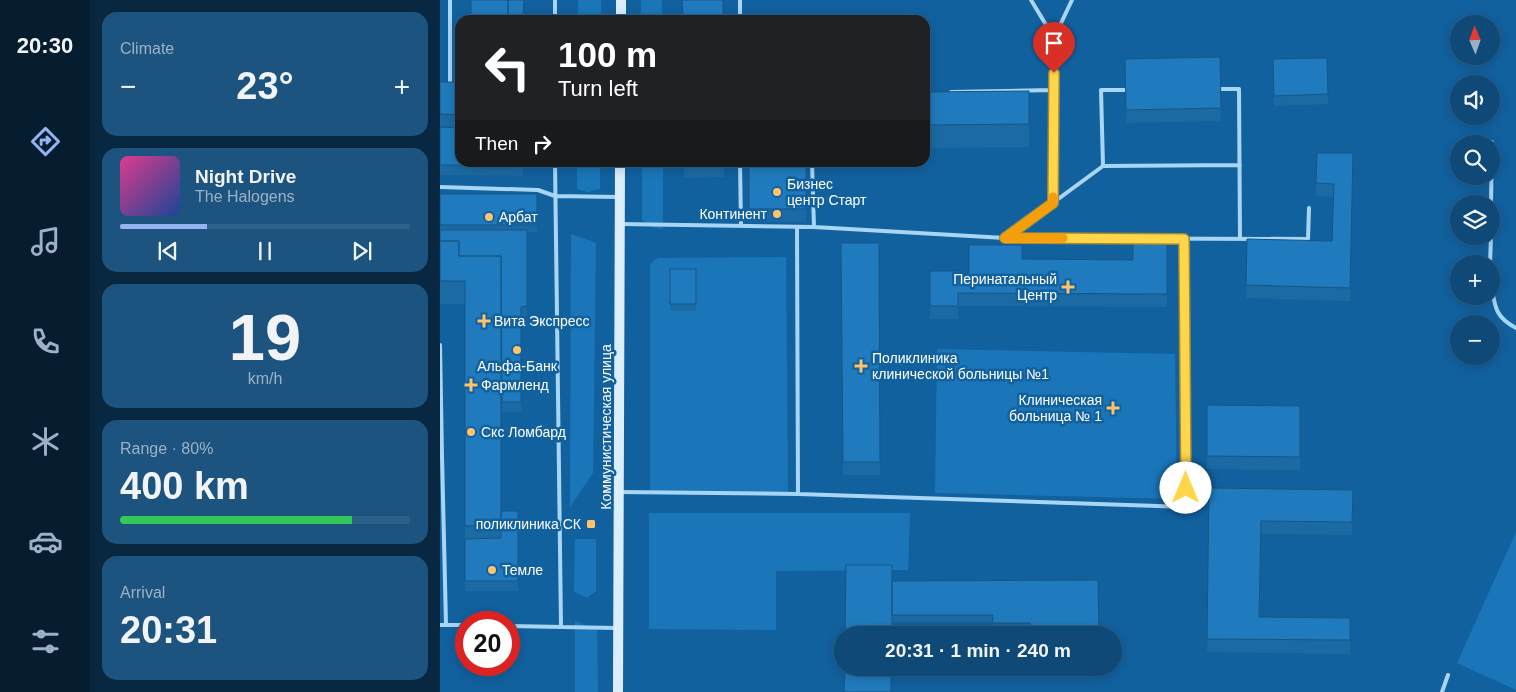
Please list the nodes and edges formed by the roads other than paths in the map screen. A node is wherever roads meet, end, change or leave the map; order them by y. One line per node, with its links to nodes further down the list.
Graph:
1 (450, 0): 11 (lane)
2 (555, 0): 7 (lane)
3 (621, 0): 8 (main road)
4 (740, 0): 9 (lane)
5 (1031, 0): 10 (lane)
6 (1072, 0): 10 (lane)
7 (555, 15)
8 (620, 15)
9 (740, 15)
10 (1054, 38): 12 (lane)
11 (450, 90)
12 (1054, 90): 15 (lane); 25 (lane)
13 (1131, 90): 17 (lane)
14 (1210, 90): 16 (lane)
15 (945, 92)
16 (1240, 165): 17 (lane); 33 (lane)
17 (1103, 166): 25 (lane)
18 (555, 167): 23 (lane)
19 (620, 167): 24 (main road, Коммунистическая улица)
20 (740, 167): 28 (lane)
21 (812, 167): 30 (lane)
22 (440, 187): 23 (lane)
23 (555, 196): 24 (lane); 45 (lane)
24 (620, 197): 27 (main road, Коммунистическая улица)
25 (1053, 203): 31 (lane)
26 (1309, 208): 33 (lane)
27 (620, 224): 28 (lane); 38 (main road, Коммунистическая улица)
28 (741, 226): 29 (lane)
29 (796, 227): 30 (lane); 39 (lane)
30 (814, 227): 31 (lane)
31 (1005, 238): 32 (lane)
32 (1184, 239): 33 (lane); 39 (lane)
33 (1240, 239)
34 (1495, 305): 35 (lane)
35 (1516, 328)
36 (440, 345): 37 (lane)
37 (441, 456): 40 (lane)
38 (620, 492): 39 (lane); 46 (main road, Коммунистическая улица)
39 (798, 494)
40 (442, 550): 42 (lane)
41 (440, 625): 42 (lane)
42 (446, 625): 43 (lane)
43 (455, 625)
44 (520, 626): 45 (lane)
45 (561, 626): 46 (lane)
46 (618, 628): 48 (main road, Коммунистическая улица)
47 (1448, 675): 49 (lane)
48 (618, 692)
49 (1442, 692)

